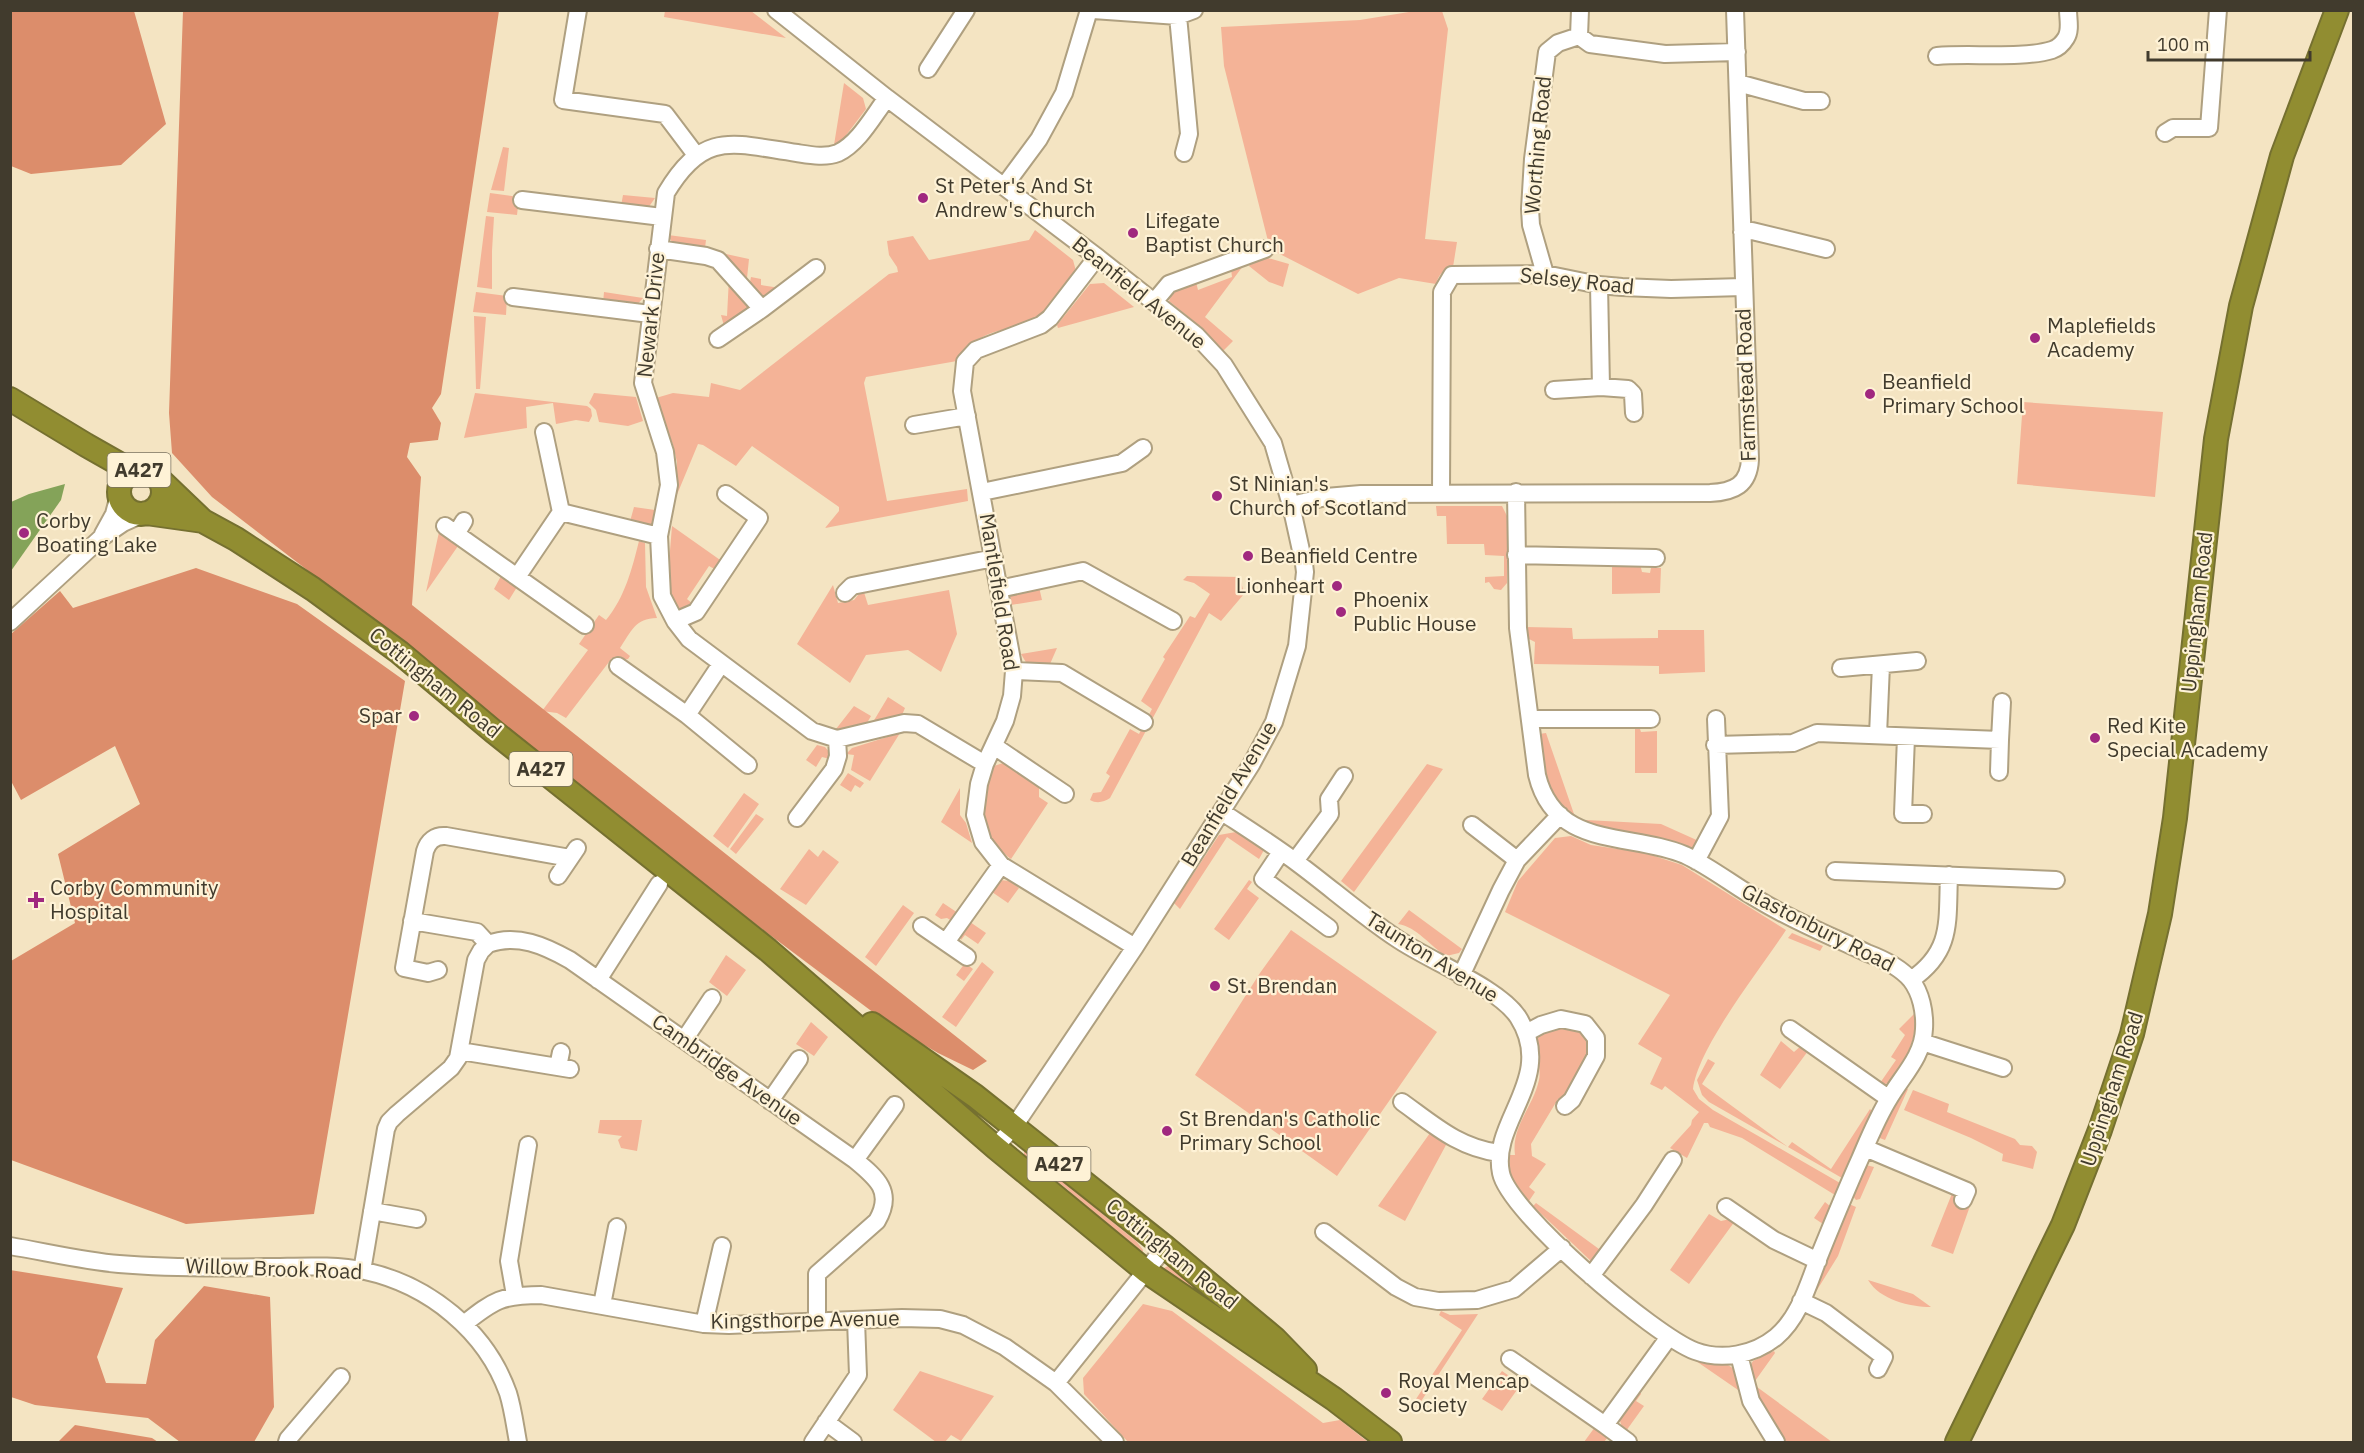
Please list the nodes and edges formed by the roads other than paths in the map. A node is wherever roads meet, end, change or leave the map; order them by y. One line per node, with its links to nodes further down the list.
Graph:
1 (578, 10): 20 (street)
2 (776, 10): 16 (street, Beanfield Avenue)
3 (966, 10): 14 (street)
4 (1091, 10): 10 (street); 21 (street)
5 (1580, 10): 11 (street)
6 (1735, 10): 12 (street, Farmstead Road)
7 (2068, 10): 13 (street)
8 (2218, 10): 18 (street)
9 (2337, 10): 181 (highway, Uppingham Road)
10 (1186, 13): 19 (street)
11 (1579, 36): 12 (street); 30 (street, Worthing Road)
12 (1737, 52): 15 (street, Farmstead Road)
13 (1937, 56)
14 (938, 63)
15 (1738, 83): 17 (street); 24 (street, Farmstead Road)
16 (887, 98): 20 (street, Newark Drive); 21 (street, Beanfield Avenue)
17 (1821, 101)
18 (2165, 133)
19 (1184, 153)
20 (696, 155): 23 (street, Newark Drive)
21 (1005, 185): 28 (street, Beanfield Avenue)
22 (522, 200): 23 (street)
23 (662, 217): 26 (street, Newark Drive)
24 (1742, 232): 27 (street); 32 (street, Farmstead Road)
25 (1255, 248): 34 (street)
26 (658, 249): 35 (street); 36 (street, Newark Drive)
27 (1826, 249)
28 (1097, 256): 34 (street, Beanfield Avenue); 42 (street, Mantlefield Road)
29 (808, 269): 35 (street)
30 (1545, 274): 31 (street, Selsey Road); 51 (street, Selsey Road)
31 (1599, 285): 32 (street, Selsey Road); 38 (street)
32 (1743, 287): 50 (street, Farmstead Road)
33 (513, 297): 36 (street)
34 (1154, 302): 54 (street, Beanfield Avenue)
35 (762, 309): 37 (street)
36 (650, 314): 59 (street, Newark Drive)
37 (718, 339)
38 (1601, 387): 39 (street); 41 (street)
39 (1554, 390)
40 (10, 399): 45 (highway, A427)
41 (1634, 413)
42 (967, 416): 43 (street); 49 (street, Mantlefield Road)
43 (924, 427)
44 (544, 432): 56 (street)
45 (86, 445): 47 (highway, A427); 52 (highway, A427)
46 (1143, 448): 49 (street)
47 (137, 470): 48 (highway, A427); 52 (highway, A427)
48 (160, 480): 55 (highway, A427); 57 (highway, Cottingham Road / A427)
49 (982, 492): 62 (street, Mantlefield Road)
50 (1516, 492): 51 (street, Farmstead Road); 61 (street, Glastonbury Road)
51 (1441, 493): 54 (street, Farmstead Road)
52 (119, 494): 55 (highway, A427); 60 (street)
53 (726, 494): 67 (street)
54 (1291, 505): 94 (street, Beanfield Avenue)
55 (144, 513): 57 (highway, Cottingham Road / A427); 60 (street)
56 (561, 513): 59 (street); 64 (street)
57 (203, 521): 116 (highway, Cottingham Road / A427)
58 (455, 527): 64 (street)
59 (659, 536): 67 (street, Newark Drive)
60 (101, 538): 69 (street)
61 (1516, 555): 63 (street); 80 (street, Glastonbury Road)
62 (994, 558): 65 (street, Mantlefield Road); 66 (street)
63 (1650, 562)
64 (517, 577): 70 (street)
65 (999, 589): 68 (street); 76 (street, Mantlefield Road)
66 (845, 593)
67 (675, 621): 72 (street, Newark Drive)
68 (1173, 621)
69 (10, 622)
70 (585, 625)
71 (1917, 661): 73 (street)
72 (721, 664): 78 (street); 85 (street, Newark Drive)
73 (1881, 665): 75 (street); 83 (street)
74 (625, 667): 78 (street)
75 (1841, 668)
76 (1014, 671): 82 (street); 88 (street, Mantlefield Road)
77 (2002, 702): 86 (street)
78 (687, 715): 90 (street)
79 (1651, 718): 80 (street)
80 (1530, 719): 98 (street, Glastonbury Road)
81 (1716, 719): 87 (street)
82 (1144, 722)
83 (1878, 735): 84 (street); 87 (street)
84 (1906, 737): 86 (street); 96 (street)
85 (837, 739): 89 (street); 99 (street)
86 (2000, 740): 91 (street)
87 (1715, 745): 103 (street)
88 (994, 747): 89 (street, Mantlefield Road); 93 (street)
89 (985, 764): 104 (street, Mantlefield Road)
90 (748, 765)
91 (1999, 772)
92 (1344, 776): 101 (street)
93 (1055, 793)
94 (1222, 812): 101 (street, Taunton Avenue); 115 (street, Beanfield Avenue)
95 (1886, 813): 96 (street)
96 (1903, 814): 97 (street)
97 (1923, 814)
98 (1560, 815): 102 (street); 103 (street, Glastonbury Road)
99 (797, 818)
100 (1472, 825): 102 (street)
101 (1288, 856): 112 (street); 119 (street, Taunton Avenue)
102 (1518, 860): 119 (street)
103 (1696, 861): 121 (street, Glastonbury Road)
104 (1001, 865): 113 (street); 115 (street, Mantlefield Road)
105 (1842, 875): 106 (street)
106 (1949, 875): 109 (street); 121 (street)
107 (558, 876): 110 (street)
108 (659, 884): 120 (street)
109 (2050, 884)
110 (412, 921): 114 (street); 118 (street)
111 (922, 926): 113 (street)
112 (1329, 928)
113 (946, 942): 117 (street)
114 (488, 944): 120 (street, Cambridge Avenue); 127 (street)
115 (1135, 947): 136 (street, Beanfield Avenue)
116 (768, 950): 136 (highway, Cottingham Road / A427); 138 (highway, Cottingham Road / A427)
117 (967, 957)
118 (438, 970)
119 (1461, 976): 124 (street, Taunton Avenue)
120 (598, 980): 125 (street, Cambridge Avenue)
121 (1911, 980): 126 (street, Glastonbury Road)
122 (712, 998): 125 (street)
123 (1790, 1029): 131 (street)
124 (1526, 1033): 135 (street); 140 (street, Taunton Avenue)
125 (684, 1040): 132 (street, Cambridge Avenue)
126 (1922, 1042): 129 (street); 131 (street, Glastonbury Road)
127 (460, 1050): 130 (street); 145 (street)
128 (799, 1059): 132 (street)
129 (1998, 1061)
130 (563, 1063)
131 (1888, 1098): 139 (street, Glastonbury Road)
132 (771, 1101): 141 (street, Cambridge Avenue)
133 (1402, 1102): 140 (street)
134 (895, 1105): 141 (street)
135 (1565, 1106)
136 (1013, 1128): 138 (street, Beanfield Avenue); 151 (highway, Cottingham Road / A427)
137 (528, 1145): 157 (street)
138 (995, 1147): 155 (highway, Cottingham Road / A427)
139 (1865, 1148): 143 (street); 153 (street, Glastonbury Road)
140 (1499, 1153): 152 (street)
141 (855, 1160): 161 (street, Cambridge Avenue)
142 (1674, 1160): 156 (street)
143 (1963, 1200)
144 (1726, 1207): 153 (street)
145 (372, 1210): 146 (street); 154 (street)
146 (417, 1219)
147 (616, 1227): 159 (street)
148 (1324, 1232): 152 (street)
149 (10, 1246): 154 (street, Willow Brook Road)
150 (722, 1246): 163 (street)
151 (1165, 1247): 155 (street); 170 (highway, Cottingham Road / A427)
152 (1562, 1248): 156 (street)
153 (1818, 1261): 158 (street, Glastonbury Road)
154 (362, 1270): 162 (street, Willow Brook Road)
155 (1147, 1272): 169 (street); 170 (highway, Cottingham Road / A427)
156 (1591, 1276): 164 (street)
157 (515, 1295): 159 (street, Kingsthorpe Avenue); 162 (street, Kingsthorpe Avenue)
158 (1801, 1301): 165 (street, Glastonbury Road); 167 (street)
159 (602, 1305): 163 (street, Kingsthorpe Avenue)
160 (856, 1320): 161 (street, Kingsthorpe Avenue); 169 (street, Kingsthorpe Avenue); 171 (street)
161 (817, 1322): 163 (street, Kingsthorpe Avenue)
162 (464, 1324): 174 (street, Willow Brook Road)
163 (704, 1324)
164 (1669, 1336): 165 (street); 172 (street)
165 (1739, 1355): 180 (street)
166 (1510, 1359): 172 (street)
167 (1878, 1369)
168 (341, 1377): 173 (street)
169 (1056, 1383): 177 (street, Kingsthorpe Avenue)
170 (1334, 1399): 178 (highway, Cottingham Road / A427)
171 (826, 1422): 175 (street); 176 (street)
172 (1605, 1425): 179 (street)
173 (287, 1443)
174 (518, 1443)
175 (813, 1443)
176 (853, 1443)
177 (1115, 1443)
178 (1390, 1443)
179 (1628, 1443)
180 (1776, 1443)
181 (1958, 1443)

